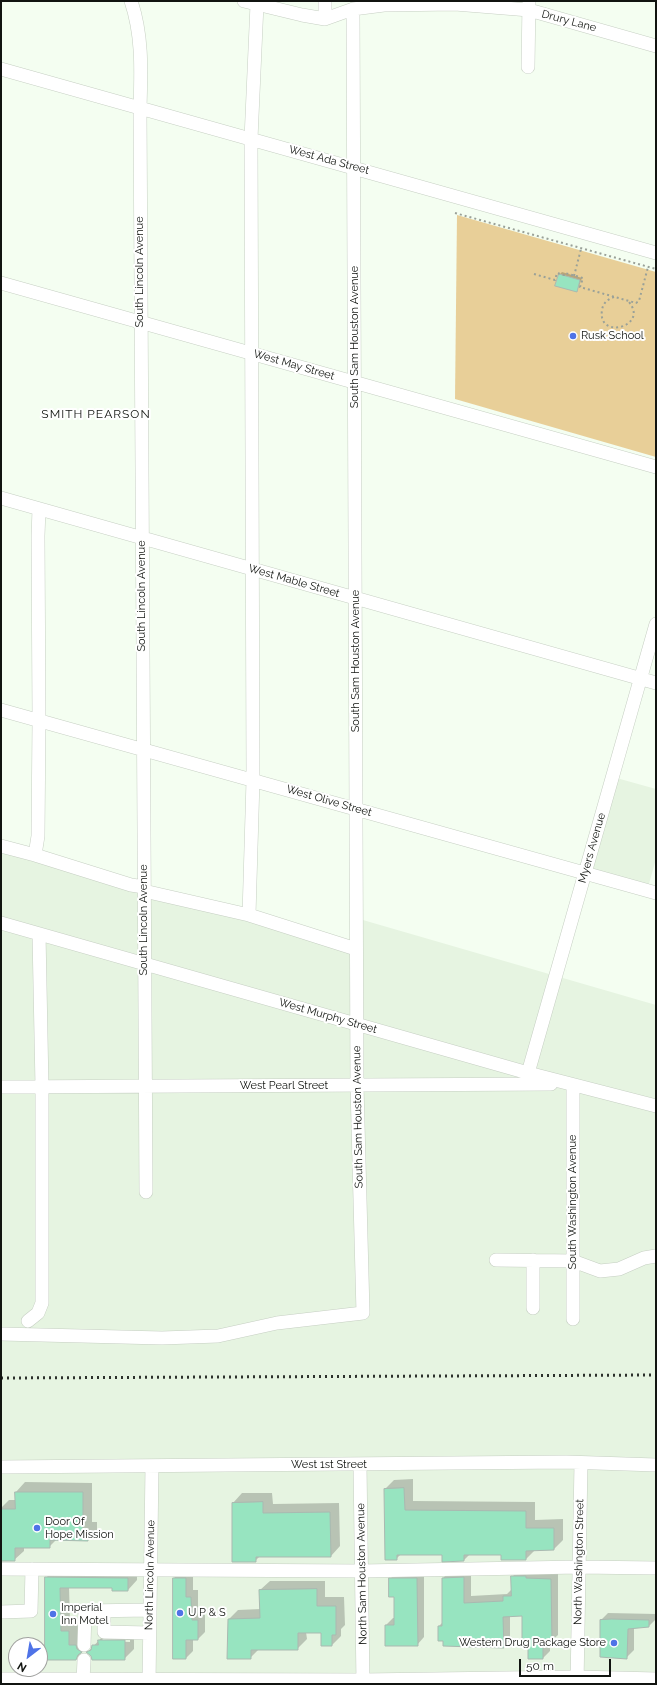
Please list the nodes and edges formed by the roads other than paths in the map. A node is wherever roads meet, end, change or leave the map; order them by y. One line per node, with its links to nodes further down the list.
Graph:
1 (131, 1): 11 (street, South Lincoln Avenue)
2 (244, 1): 4 (street, Drury Lane)
3 (325, 1): 7 (street)
4 (257, 4): 7 (street, Drury Lane); 12 (street)
5 (529, 6): 6 (street, Drury Lane); 8 (street, Drury Lane); 9 (street)
6 (354, 9): 7 (street, Drury Lane); 13 (street, South Sam Houston Avenue)
7 (325, 18)
8 (656, 46)
9 (528, 67)
10 (1, 69): 11 (street, West Ada Street)
11 (140, 109): 12 (street, West Ada Street); 16 (street, South Lincoln Avenue)
12 (251, 139): 13 (street, West Ada Street); 17 (street)
13 (354, 167): 14 (street, West Ada Street); 18 (street, South Sam Houston Avenue)
14 (656, 253)
15 (1, 283): 16 (street, West May Street)
16 (141, 322): 17 (street, West May Street); 22 (street, South Lincoln Avenue)
17 (250, 353): 18 (street, West May Street); 23 (street)
18 (355, 382): 19 (street, West May Street); 24 (street, South Sam Houston Avenue)
19 (656, 466)
20 (1, 498): 21 (street, West Mable Street)
21 (39, 509): 22 (street, West Mable Street); 29 (street)
22 (142, 538): 23 (street, West Mable Street); 30 (street, South Lincoln Avenue)
23 (251, 569): 24 (street, West Mable Street); 31 (street)
24 (355, 598): 26 (street, West Mable Street); 32 (street, South Sam Houston Avenue)
25 (656, 624): 26 (street, Myers Avenue)
26 (640, 679): 27 (street, West Mable Street); 35 (street, Myers Avenue)
27 (656, 683)
28 (1, 710): 29 (street, West Olive Street)
29 (39, 720): 30 (street, West Olive Street); 34 (street)
30 (143, 750): 31 (street, West Olive Street); 36 (street, South Lincoln Avenue)
31 (253, 780): 32 (street, West Olive Street); 38 (street)
32 (356, 809): 35 (street, West Olive Street); 41 (street, South Sam Houston Avenue)
33 (1, 846): 34 (street)
34 (36, 855): 36 (street)
35 (585, 873): 37 (street, West Olive Street); 44 (street, Myers Avenue)
36 (144, 889): 38 (street); 42 (street, South Lincoln Avenue)
37 (656, 893)
38 (249, 915): 41 (street)
39 (1, 923): 40 (street, West Murphy Street)
40 (39, 934): 42 (street, West Murphy Street); 49 (street)
41 (356, 949): 43 (street, South Sam Houston Avenue)
42 (145, 964): 43 (street, West Murphy Street); 46 (street, South Lincoln Avenue)
43 (357, 1024): 44 (street, West Murphy Street); 47 (street, South Sam Houston Avenue)
44 (528, 1073): 45 (street, West Murphy Street)
45 (570, 1084): 47 (street, West Pearl Street); 50 (street, West Murphy Street); 55 (street, South Washington Avenue)
46 (145, 1086): 47 (street, West Pearl Street); 49 (street, West Pearl Street); 51 (street, South Lincoln Avenue)
47 (357, 1086): 59 (street, South Sam Houston Avenue)
48 (1, 1087): 49 (street, West Pearl Street)
49 (42, 1087): 58 (street)
50 (656, 1106)
51 (146, 1192)
52 (656, 1256): 55 (street)
53 (496, 1260): 54 (street)
54 (533, 1260): 55 (street); 56 (street)
55 (573, 1261): 57 (street, South Washington Avenue)
56 (533, 1308)
57 (573, 1319)
58 (28, 1321)
59 (1, 1334)
60 (580, 1463): 61 (street, West 1st Street); 62 (street, West 1st Street); 65 (street, North Washington Street)
61 (360, 1464): 64 (street, West 1st Street); 70 (street, North Sam Houston Avenue)
62 (656, 1465)
63 (1, 1466): 64 (street, West 1st Street)
64 (152, 1466): 69 (street, North Lincoln Avenue)
65 (579, 1567): 66 (street); 70 (street); 81 (street, North Washington Street)
66 (656, 1568)
67 (1, 1569): 68 (street)
68 (32, 1569): 69 (street); 73 (street)
69 (150, 1569): 70 (street); 71 (street, North Lincoln Avenue)
70 (362, 1571): 83 (street, North Sam Houston Avenue)
71 (150, 1610): 72 (street); 74 (street, North Lincoln Avenue)
72 (104, 1611): 74 (street); 75 (street)
73 (1, 1612)
74 (149, 1633): 82 (street, North Lincoln Avenue)
75 (84, 1645)
76 (84, 1660): 78 (street)
77 (1, 1681): 78 (main road)
78 (83, 1681): 82 (main road)
79 (656, 1681): 81 (main road)
80 (470, 1682): 81 (main road); 83 (main road)
81 (577, 1682)
82 (148, 1683): 83 (main road)
83 (363, 1683)

